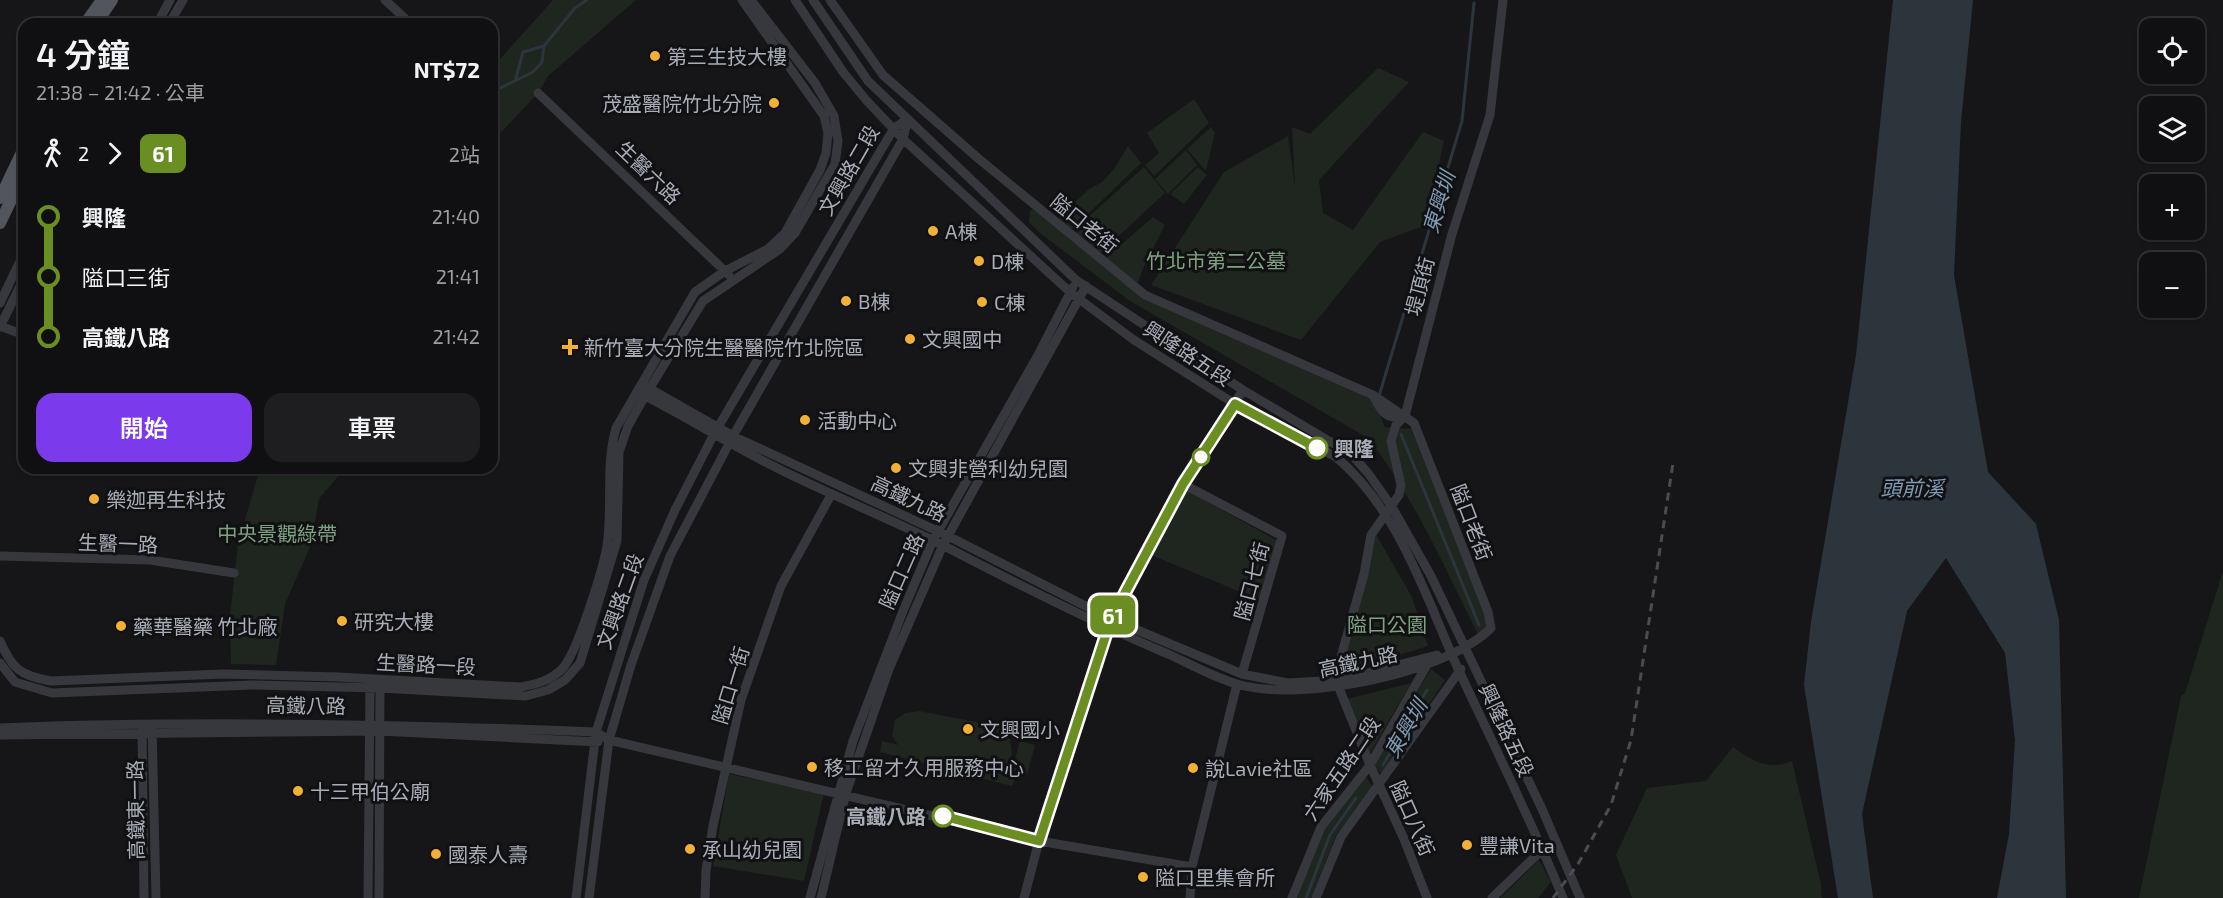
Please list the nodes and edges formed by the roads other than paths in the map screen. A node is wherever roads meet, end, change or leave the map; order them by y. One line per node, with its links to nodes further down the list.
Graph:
1 (102, 0): 12 (main road)
2 (112, 0): 13 (main road)
3 (170, 0): 14 (street)
4 (183, 0): 15 (street)
5 (385, 0): 16 (street)
6 (742, 0): 26 (street)
7 (751, 0): 27 (street)
8 (795, 0): 19 (street, 興隆路五段)
9 (813, 0): 18 (street, 興隆路五段)
10 (831, 0): 37 (street, 隘口老街)
11 (1503, 0): 40 (street, 堤頂街)
12 (89, 18)
13 (100, 18)
14 (160, 18)
15 (172, 18)
16 (404, 18)
17 (538, 93): 26 (street, 生醫六路)
18 (908, 119): 19 (street, 文興路二段); 20 (street, 文興路二段); 28 (street, 興隆路五段)
19 (894, 128): 20 (street, 興隆路五段); 41 (street, 文興路二段)
20 (903, 139): 31 (street, 興隆路五段); 42 (street, 文興路二段)
21 (18, 160): 23 (main road)
22 (18, 186): 24 (main road)
23 (0, 198)
24 (0, 223)
25 (18, 266): 32 (street)
26 (725, 272): 27 (street, 生醫六路); 35 (street)
27 (733, 279): 35 (street)
28 (1076, 280): 29 (street, 興隆路五段); 31 (street, 隘口二路)
29 (1086, 286): 31 (street, 隘口二路); 36 (street, 興隆路五段)
30 (18, 290): 33 (street)
31 (1075, 296): 38 (street, 興隆路五段); 47 (street, 隘口二路); 48 (street, 隘口二路)
32 (0, 303)
33 (0, 326): 34 (street)
34 (18, 333)
35 (643, 390): 41 (street, 高鐵九路); 62 (street, 生醫路一段)
36 (1243, 390): 38 (street); 46 (street, 興隆路五段)
37 (1373, 395): 39 (street); 40 (street, 隘口老街)
38 (1235, 404): 44 (street); 46 (street, 興隆路五段)
39 (1383, 414): 40 (street); 43 (street)
40 (1405, 416): 43 (street, 堤頂街); 53 (street, 隘口老街)
41 (716, 430): 42 (street, 高鐵九路); 70 (street, 文興路二段)
42 (731, 440): 45 (street, 高鐵九路); 47 (street, 高鐵九路); 72 (street, 文興路二段)
43 (1391, 441): 46 (street)
44 (1183, 484): 51 (street); 59 (street, 隘口七街)
45 (831, 495): 47 (street, 高鐵九路); 75 (street, 隘口一街)
46 (1388, 510): 53 (street, 興隆路五段); 54 (street, 興隆路五段); 64 (street, 隘口八街)
47 (936, 536): 48 (street, 高鐵九路); 77 (street, 隘口二路)
48 (946, 541): 51 (street, 高鐵九路); 77 (street, 隘口二路)
49 (0, 556): 50 (street, 生醫一路)
50 (234, 573)
51 (1109, 624): 59 (street, 高鐵九路); 63 (street, 高鐵九路); 78 (street)
52 (0, 641): 60 (street, 生醫路一段)
53 (1464, 648): 54 (street, 隘口老街); 57 (street, 興隆路五段)
54 (1451, 653): 56 (street, 高鐵九路); 58 (street, 興隆路五段); 64 (street, 高鐵九路)
55 (0, 663): 65 (street, 生醫路一段)
56 (1428, 663): 64 (street, 高鐵九路); 74 (street, 六家五路二段)
57 (1471, 665): 58 (street); 79 (street, 興隆路五段)
58 (1459, 670): 76 (street, 六家五路二段); 80 (street, 興隆路五段)
59 (1242, 674): 64 (street, 高鐵九路)
60 (153, 677): 61 (street, 生醫路一段); 65 (street)
61 (370, 683): 62 (street, 生醫路一段); 65 (street, 生醫路一段); 67 (street)
62 (381, 684): 68 (street)
63 (1238, 684): 64 (street, 高鐵九路); 81 (street)
64 (1339, 684): 74 (street, 隘口八街)
65 (152, 688)
66 (147, 727): 67 (street, 高鐵八路); 69 (street, 高鐵八路); 71 (street, 高鐵八路); 82 (street, 高鐵東一路); 83 (street, 高鐵東一路)
67 (369, 727): 68 (street, 高鐵八路); 84 (street)
68 (380, 727): 70 (street, 高鐵八路); 73 (street, 高鐵八路); 85 (street)
69 (0, 728)
70 (596, 732): 72 (street, 高鐵八路); 73 (street, 文興路二段)
71 (0, 735)
72 (609, 740): 73 (street, 高鐵八路); 75 (street, 高鐵八路); 87 (street, 文興路二段)
73 (594, 743): 86 (street, 文興路二段)
74 (1370, 765): 76 (street, 隘口八街); 93 (street, 六家五路二段)
75 (726, 766): 77 (street, 高鐵八路); 88 (street, 隘口一街)
76 (1379, 787): 94 (street, 六家五路二段); 95 (street, 隘口八街)
77 (842, 792): 78 (street, 高鐵八路); 89 (street, 隘口二路); 90 (street, 隘口二路)
78 (1039, 841): 81 (street, 高鐵八路); 91 (street)
79 (1556, 842): 80 (street); 98 (street, 興隆路五段)
80 (1542, 850): 96 (street); 97 (street, 興隆路五段)
81 (1192, 867): 92 (street)
82 (144, 898)
83 (156, 898)
84 (368, 898)
85 (379, 898)
86 (576, 898)
87 (589, 898)
88 (705, 898)
89 (810, 898)
90 (821, 898)
91 (1024, 898)
92 (1190, 898)
93 (1292, 898)
94 (1316, 898)
95 (1426, 898)
96 (1492, 898)
97 (1563, 898)
98 (1580, 898)

